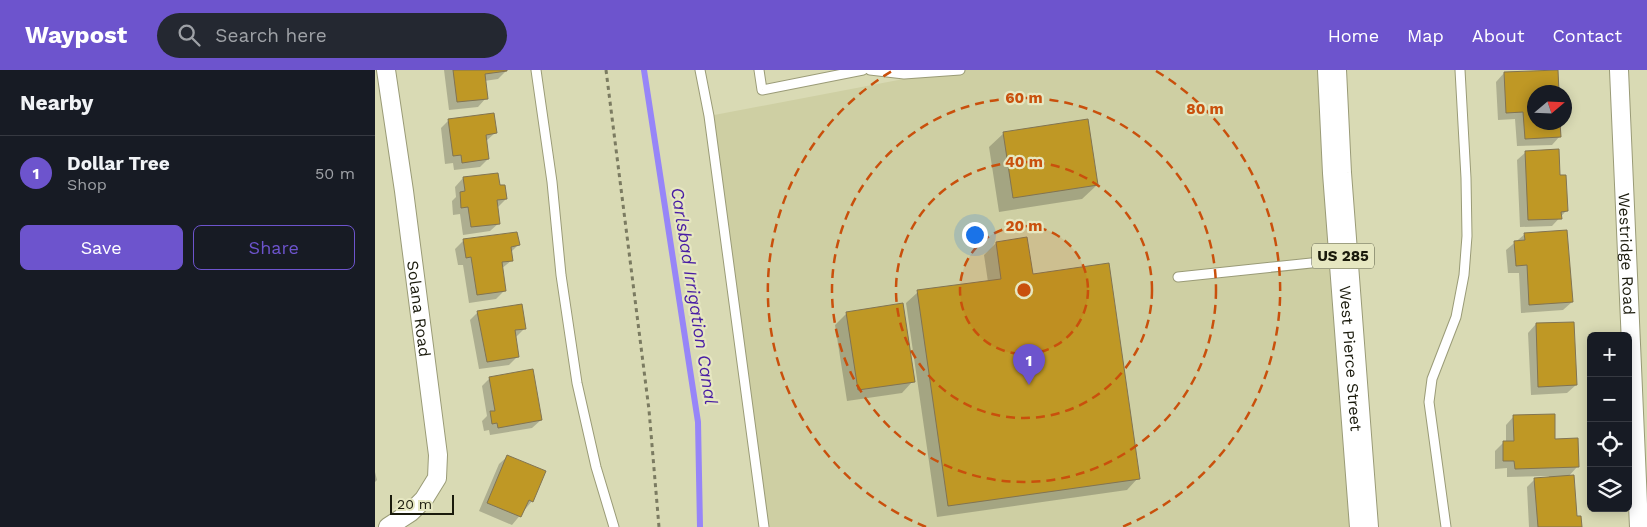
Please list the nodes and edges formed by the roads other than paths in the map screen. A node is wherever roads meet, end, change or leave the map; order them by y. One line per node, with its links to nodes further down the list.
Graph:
1 (386, 70): 13 (street, Solana Road)
2 (536, 70): 14 (lane)
3 (701, 70): 15 (lane)
4 (759, 70): 5 (lane)
5 (863, 70)
6 (870, 70): 7 (lane)
7 (960, 70)
8 (1332, 70): 11 (highway, West Pierce Street / US 285)
9 (1460, 70): 17 (lane)
10 (1619, 70): 18 (street, Westridge Road)
11 (1343, 260): 12 (lane); 16 (highway, West Pierce Street / US 285)
12 (1178, 277)
13 (387, 527)
14 (615, 527)
15 (764, 527)
16 (1364, 527)
17 (1446, 527)
18 (1639, 527)

